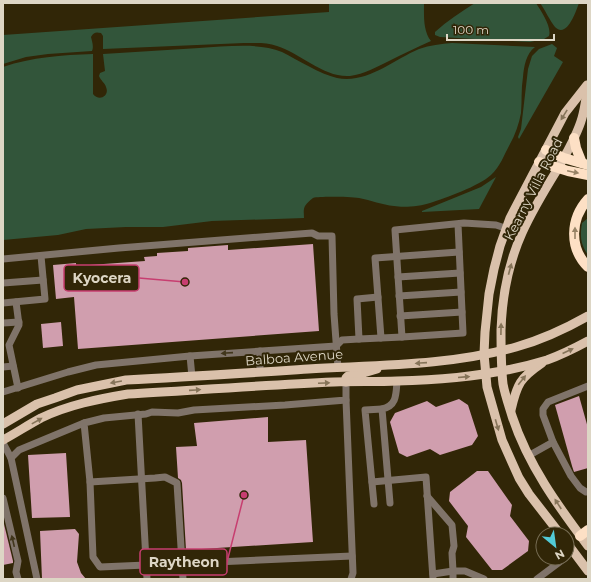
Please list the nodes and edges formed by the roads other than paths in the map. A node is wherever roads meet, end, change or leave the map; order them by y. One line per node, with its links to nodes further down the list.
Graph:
1 (588, 85): 2 (main road, Kearny Villa Road); 3 (main road, Kearny Villa Road, one-way to 3)
2 (574, 138): 4 (main road, Kearny Villa Road); 6 (highway)
3 (546, 150): 4 (highway); 5 (main road, Kearny Villa Road)
4 (564, 158): 6 (highway); 7 (main road, Kearny Villa Road)
5 (539, 162): 7 (highway); 11 (main road, Kearny Villa Road)
6 (585, 164)
7 (558, 167): 8 (highway, one-way to 8); 38 (main road, Kearny Villa Road, one-way to 7)
8 (588, 175)
9 (588, 200): 16 (highway, one-way to 9)
10 (458, 224): 11 (street); 12 (street); 14 (street)
11 (505, 228): 39 (main road, Kearny Villa Road)
12 (459, 252): 14 (street); 17 (street)
13 (41, 256): 15 (street); 19 (street); 36 (street)
14 (397, 256): 18 (street); 23 (street)
15 (3, 259)
16 (588, 267)
17 (460, 273): 18 (street); 21 (street)
18 (398, 277): 22 (street)
19 (43, 280): 20 (street); 24 (street)
20 (3, 283)
21 (461, 292): 22 (street); 26 (street)
22 (399, 296): 27 (street)
23 (378, 297): 32 (street); 33 (street)
24 (16, 302): 25 (street); 30 (street)
25 (3, 303)
26 (462, 312): 27 (street); 31 (street)
27 (400, 316): 31 (street)
28 (588, 316): 38 (main road, Balboa Avenue)
29 (3, 322): 30 (street)
30 (19, 322): 35 (street)
31 (402, 337): 32 (street)
32 (381, 338): 33 (street)
33 (359, 339): 36 (street)
34 (588, 341): 41 (main road, Balboa Avenue, one-way to 34)
35 (6, 346): 43 (street)
36 (336, 346): 37 (street); 45 (street)
37 (260, 351): 40 (street, one-way to 40); 46 (street)
38 (501, 351): 39 (main road, Balboa Avenue); 47 (main road, Kearny Villa Road)
39 (484, 354): 42 (main road, Balboa Avenue, one-way to 42); 48 (main road, Kearny Villa Road)
40 (190, 356): 49 (street); 54 (street)
41 (548, 359): 47 (main road, Balboa Avenue); 59 (main road, one-way to 41)
42 (391, 365): 45 (main road, Balboa Avenue); 52 (main road)
43 (13, 366): 44 (street); 54 (street)
44 (3, 367)
45 (338, 368): 46 (main road, Balboa Avenue)
46 (260, 372): 49 (main road, Balboa Avenue)
47 (502, 372): 48 (main road, Balboa Avenue); 59 (main road, Kearny Villa Road)
48 (485, 374): 51 (main road, Balboa Avenue, one-way to 48); 76 (main road, Kearny Villa Road, one-way to 76)
49 (192, 377): 50 (main road, Balboa Avenue)
50 (155, 379): 56 (street); 62 (main road, Balboa Avenue, one-way to 62)
51 (397, 381): 52 (main road, Balboa Avenue); 58 (street)
52 (346, 382): 56 (main road, Balboa Avenue, one-way to 52); 57 (street)
53 (588, 386): 64 (street)
54 (18, 388): 55 (street)
55 (3, 392)
56 (156, 392): 63 (main road, Balboa Avenue, one-way to 56)
57 (346, 400): 60 (street); 82 (street)
58 (382, 409): 68 (street); 70 (street)
59 (510, 412): 65 (main road, Kearny Villa Road)
60 (138, 414): 61 (street); 67 (street)
61 (84, 423): 66 (street); 69 (street)
62 (3, 424)
63 (3, 442): 66 (street)
64 (553, 442): 65 (street); 71 (street)
65 (528, 456): 77 (main road, Kearny Villa Road, one-way to 65)
66 (11, 458): 91 (street)
67 (142, 479): 69 (street); 84 (street); 85 (street)
68 (388, 481): 70 (street); 72 (street); 74 (street)
69 (90, 482): 85 (street)
70 (372, 482): 75 (street)
71 (588, 492)
72 (427, 496): 87 (street); 89 (street)
73 (3, 498): 90 (street, one-way to 73)
74 (390, 503)
75 (374, 504)
76 (554, 526)
77 (584, 533): 78 (main road); 79 (main road, Kearny Villa Road)
78 (575, 546)
79 (588, 546)
80 (588, 550): 81 (main road)
81 (575, 554)
82 (352, 556): 84 (street); 94 (street)
83 (575, 561): 88 (main road)
84 (182, 564): 85 (street); 93 (street)
85 (146, 565): 92 (street)
86 (555, 566): 97 (street)
87 (454, 571): 89 (street); 95 (street); 96 (street)
88 (588, 571)
89 (433, 576)
90 (18, 579)
91 (37, 579)
92 (147, 579)
93 (183, 579)
94 (351, 579)
95 (453, 579)
96 (484, 579)
97 (537, 579)

